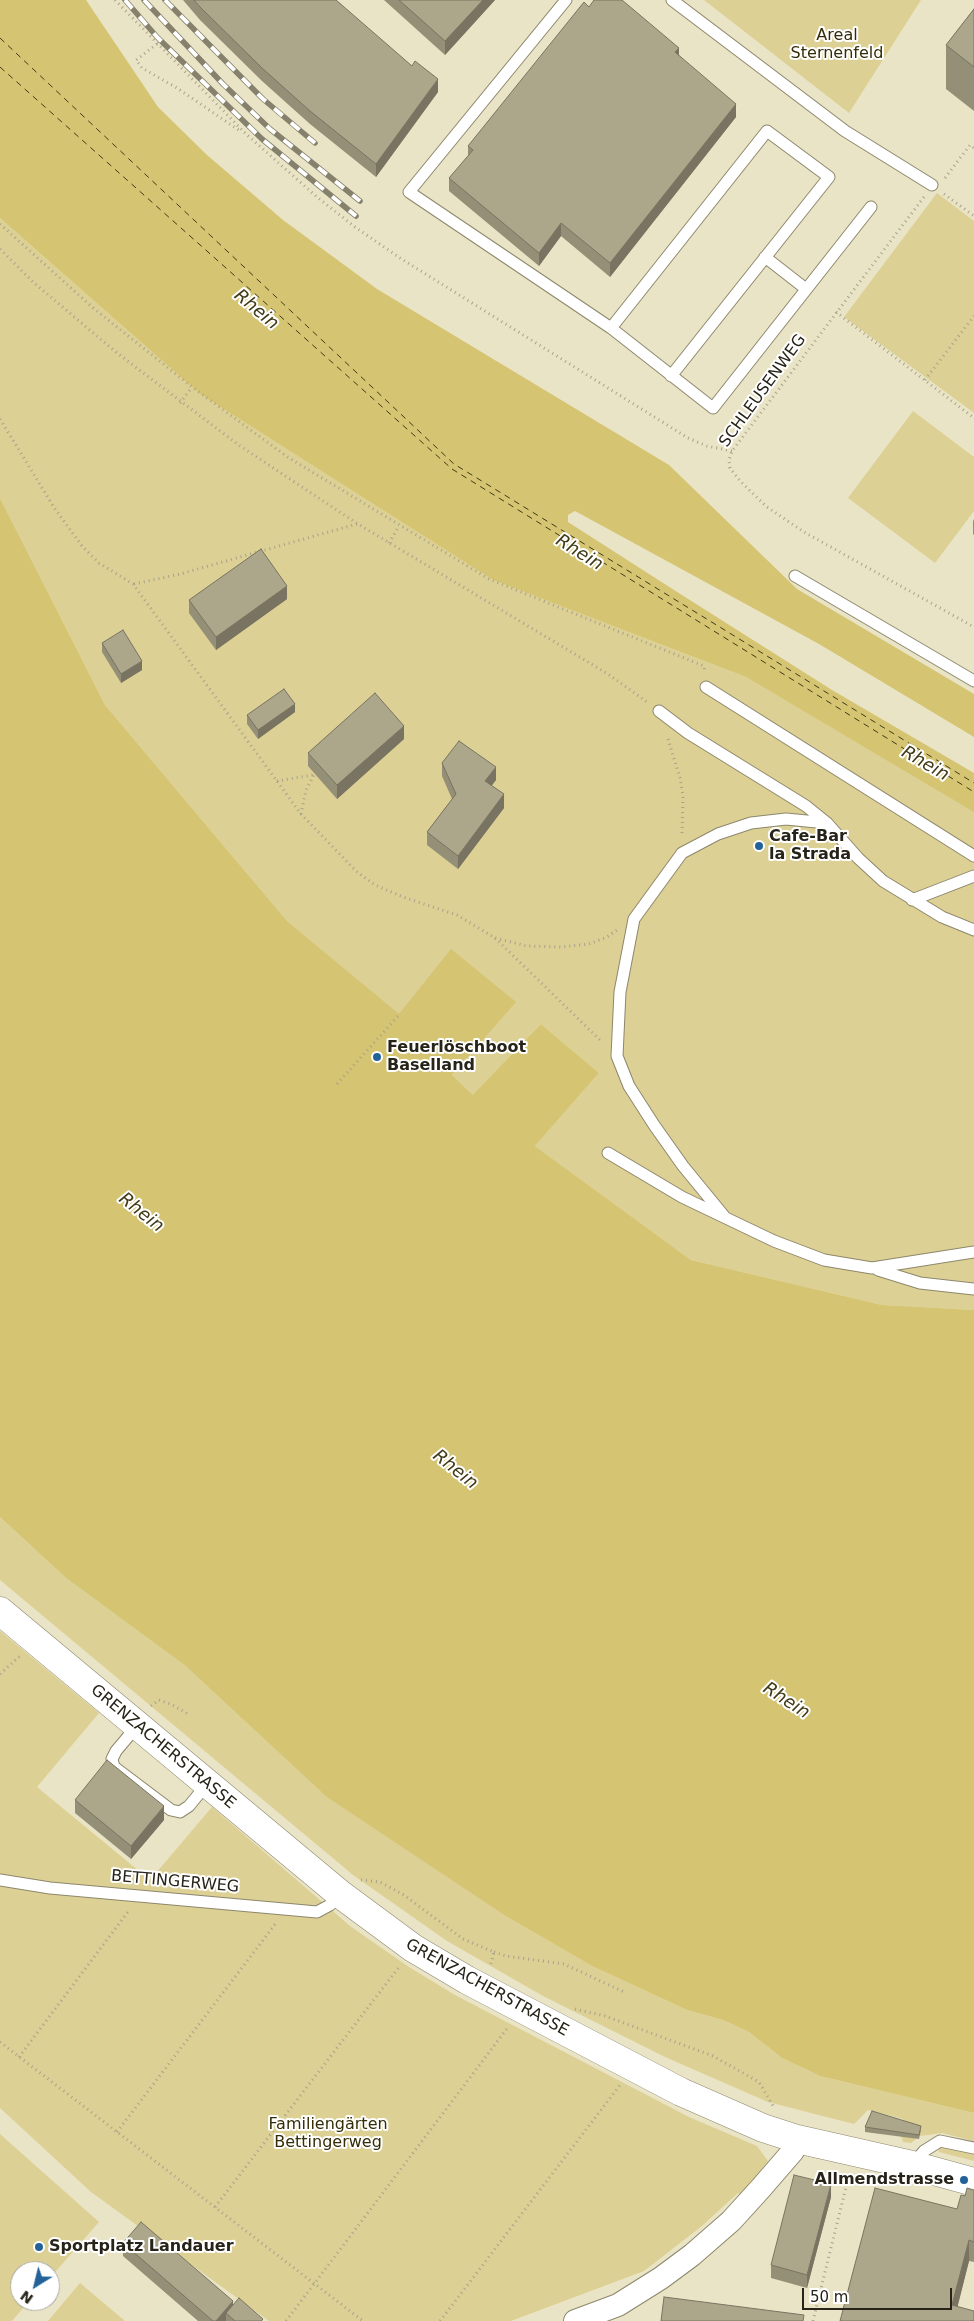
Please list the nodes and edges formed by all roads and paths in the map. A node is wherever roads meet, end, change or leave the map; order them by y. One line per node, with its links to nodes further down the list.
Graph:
1 (115, 0): 4 (path)
2 (566, 0): 16 (lane)
3 (672, 0): 7 (lane)
4 (157, 44): 5 (path); 5 (path)
5 (246, 134): 23 (path)
6 (974, 148): 7 (path, SCHLEUSENWEG)
7 (935, 187): 9 (path); 14 (path, SCHLEUSENWEG)
8 (872, 206): 13 (lane)
9 (974, 216)
10 (0, 224): 19 (path)
11 (0, 249): 20 (path)
12 (765, 257): 13 (lane); 16 (lane); 17 (lane)
13 (806, 289): 17 (lane)
14 (836, 312): 18 (path); 23 (path, SCHLEUSENWEG)
15 (974, 316): 18 (path)
16 (610, 328): 17 (lane)
17 (671, 376)
18 (925, 380): 21 (path)
19 (192, 388): 20 (path); 25 (path)
20 (180, 402): 24 (path)
21 (974, 418)
22 (0, 420): 28 (path)
23 (732, 451): 29 (path, SCHLEUSENWEG)
24 (358, 524): 26 (path); 28 (path)
25 (399, 526): 26 (path); 31 (path)
26 (389, 543): 32 (path)
27 (795, 576): 30 (lane)
28 (133, 584): 33 (path)
29 (974, 627)
30 (974, 681)
31 (706, 686): 37 (lane)
32 (659, 711): 35 (lane); 36 (path)
33 (277, 781): 34 (path); 34 (path)
34 (301, 814): 42 (path)
35 (828, 823): 36 (lane); 39 (lane)
36 (682, 853): 40 (lane)
37 (974, 856)
38 (974, 876): 39 (lane)
39 (912, 900): 41 (lane)
40 (634, 919): 42 (path); 44 (lane)
41 (974, 930)
42 (496, 938): 44 (path)
43 (399, 1014): 45 (path)
44 (617, 1056): 47 (lane)
45 (337, 1084)
46 (608, 1153): 47 (lane)
47 (724, 1216): 49 (lane)
48 (974, 1252): 49 (lane)
49 (872, 1268): 50 (lane)
50 (974, 1289)
51 (0, 1611): 53 (main road, GRENZACHERSTRASSE)
52 (190, 1715): 53 (path)
53 (143, 1717): 54 (main road, GRENZACHERSTRASSE); 54 (lane)
54 (207, 1784): 56 (main road, GRENZACHERSTRASSE)
55 (0, 1880): 57 (lane, BETTINGERWEG)
56 (346, 1886): 58 (lane, BETTINGERWEG); 59 (path); 70 (main road, GRENZACHERSTRASSE)
57 (141, 1895): 58 (lane, BETTINGERWEG); 66 (path)
58 (287, 1909): 69 (path)
59 (494, 1952): 61 (path); 62 (path)
60 (404, 1961): 75 (path)
61 (489, 1970)
62 (624, 1992)
63 (568, 2011): 68 (path)
64 (512, 2021): 76 (path)
65 (0, 2042): 66 (path)
66 (19, 2056): 69 (path)
67 (623, 2080): 80 (path)
68 (773, 2107)
69 (117, 2132): 75 (path)
70 (797, 2139): 72 (main road, GRENZACHERSTRASSE); 77 (street)
71 (974, 2148): 72 (lane)
72 (912, 2165): 73 (main road, GRENZACHERSTRASSE)
73 (974, 2182)
74 (847, 2183): 82 (path)
75 (215, 2207): 76 (path)
76 (314, 2284): 78 (path); 79 (path)
77 (622, 2313): 81 (street)
78 (286, 2321)
79 (363, 2321)
80 (440, 2321)
81 (575, 2321)
82 (813, 2321)

